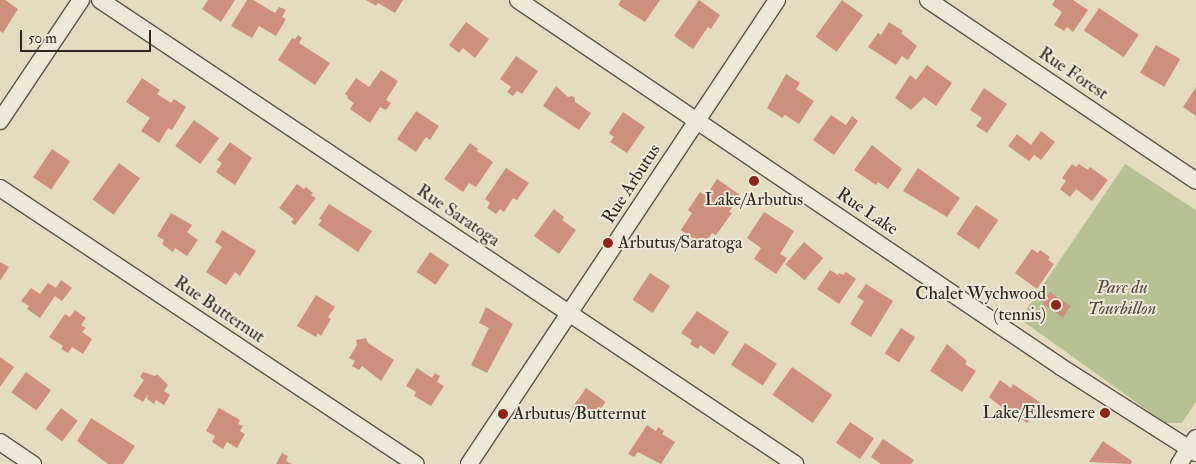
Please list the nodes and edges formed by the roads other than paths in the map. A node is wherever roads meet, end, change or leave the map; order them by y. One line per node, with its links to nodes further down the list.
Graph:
1 (81, 0): 7 (street)
2 (100, 0): 10 (street, Rue Saratoga)
3 (518, 0): 6 (street, Rue Lake)
4 (777, 0): 6 (street, Rue Arbutus)
5 (928, 0): 8 (street, Rue Forest)
6 (697, 121): 10 (street, Rue Arbutus); 12 (street, Rue Lake)
7 (0, 122)
8 (1196, 181)
9 (0, 188): 14 (street, Rue Butternut)
10 (570, 314): 15 (street, Rue Arbutus); 16 (street, Rue Saratoga)
11 (0, 442): 13 (street)
12 (1194, 447): 17 (street)
13 (33, 464)
14 (416, 464)
15 (468, 464)
16 (795, 464)
17 (1179, 464)

